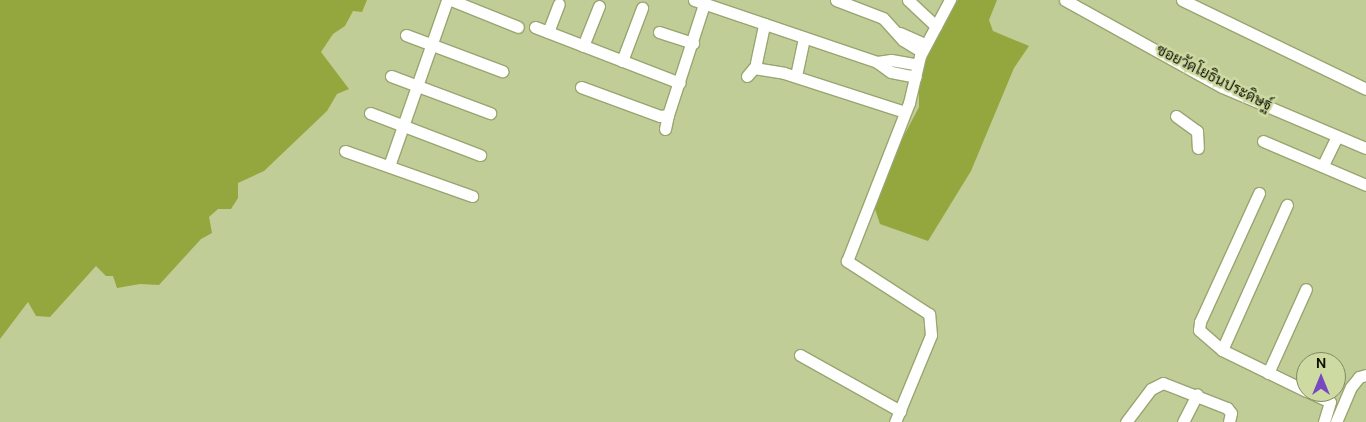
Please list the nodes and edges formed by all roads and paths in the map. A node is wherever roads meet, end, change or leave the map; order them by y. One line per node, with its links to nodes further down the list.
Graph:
1 (447, 0): 21 (street)
2 (451, 0): 14 (street)
3 (836, 0): 23 (street)
4 (908, 0): 13 (street)
5 (950, 0): 13 (street)
6 (1065, 0): 44 (street, ซอยวัดโยธินประดิษฐ์)
7 (1182, 0): 36 (street)
8 (699, 2): 12 (street); 20 (street)
9 (559, 4): 16 (street)
10 (599, 6): 22 (street)
11 (642, 8): 24 (street)
12 (764, 24): 19 (street); 26 (street)
13 (936, 26): 23 (street)
14 (518, 27)
15 (535, 27): 16 (street)
16 (548, 32): 22 (street)
17 (659, 32): 20 (street)
18 (406, 35): 21 (street)
19 (804, 38): 25 (street); 29 (street)
20 (693, 42): 33 (street)
21 (431, 45): 28 (street); 34 (street)
22 (583, 46): 24 (street)
23 (924, 48): 27 (street)
24 (622, 61): 33 (street)
25 (877, 62): 27 (street); 32 (street)
26 (756, 64)
27 (918, 65): 32 (street)
28 (502, 71)
29 (797, 72)
30 (390, 76): 34 (street)
31 (747, 76): 37 (street)
32 (916, 77): 37 (street)
33 (680, 83): 40 (street)
34 (417, 85): 39 (street); 42 (street)
35 (581, 88): 40 (street)
36 (1366, 89)
37 (905, 112): 64 (street)
38 (370, 113): 42 (street)
39 (490, 113)
40 (668, 115): 43 (street)
41 (1176, 116): 46 (street)
42 (403, 125): 49 (street); 51 (street)
43 (665, 129)
44 (1337, 136): 47 (street, ซอยวัดโยธินประดิษฐ์); 50 (street)
45 (1263, 141): 50 (street)
46 (1198, 148)
47 (1366, 148)
48 (345, 151): 51 (street)
49 (480, 155)
50 (1323, 165): 52 (street)
51 (389, 166): 54 (street)
52 (1366, 185)
53 (1259, 193): 57 (street)
54 (472, 196)
55 (1287, 205): 57 (street)
56 (1306, 289): 59 (street)
57 (1222, 350): 59 (street)
58 (800, 355): 64 (street)
59 (1268, 373): 61 (street)
60 (1366, 375): 70 (street)
61 (1296, 386)
62 (1197, 394): 66 (street); 67 (street); 68 (street)
63 (1330, 402): 69 (street)
64 (900, 411): 65 (street)
65 (894, 422)
66 (1126, 422)
67 (1183, 422)
68 (1229, 422)
69 (1324, 422)
70 (1336, 422)

